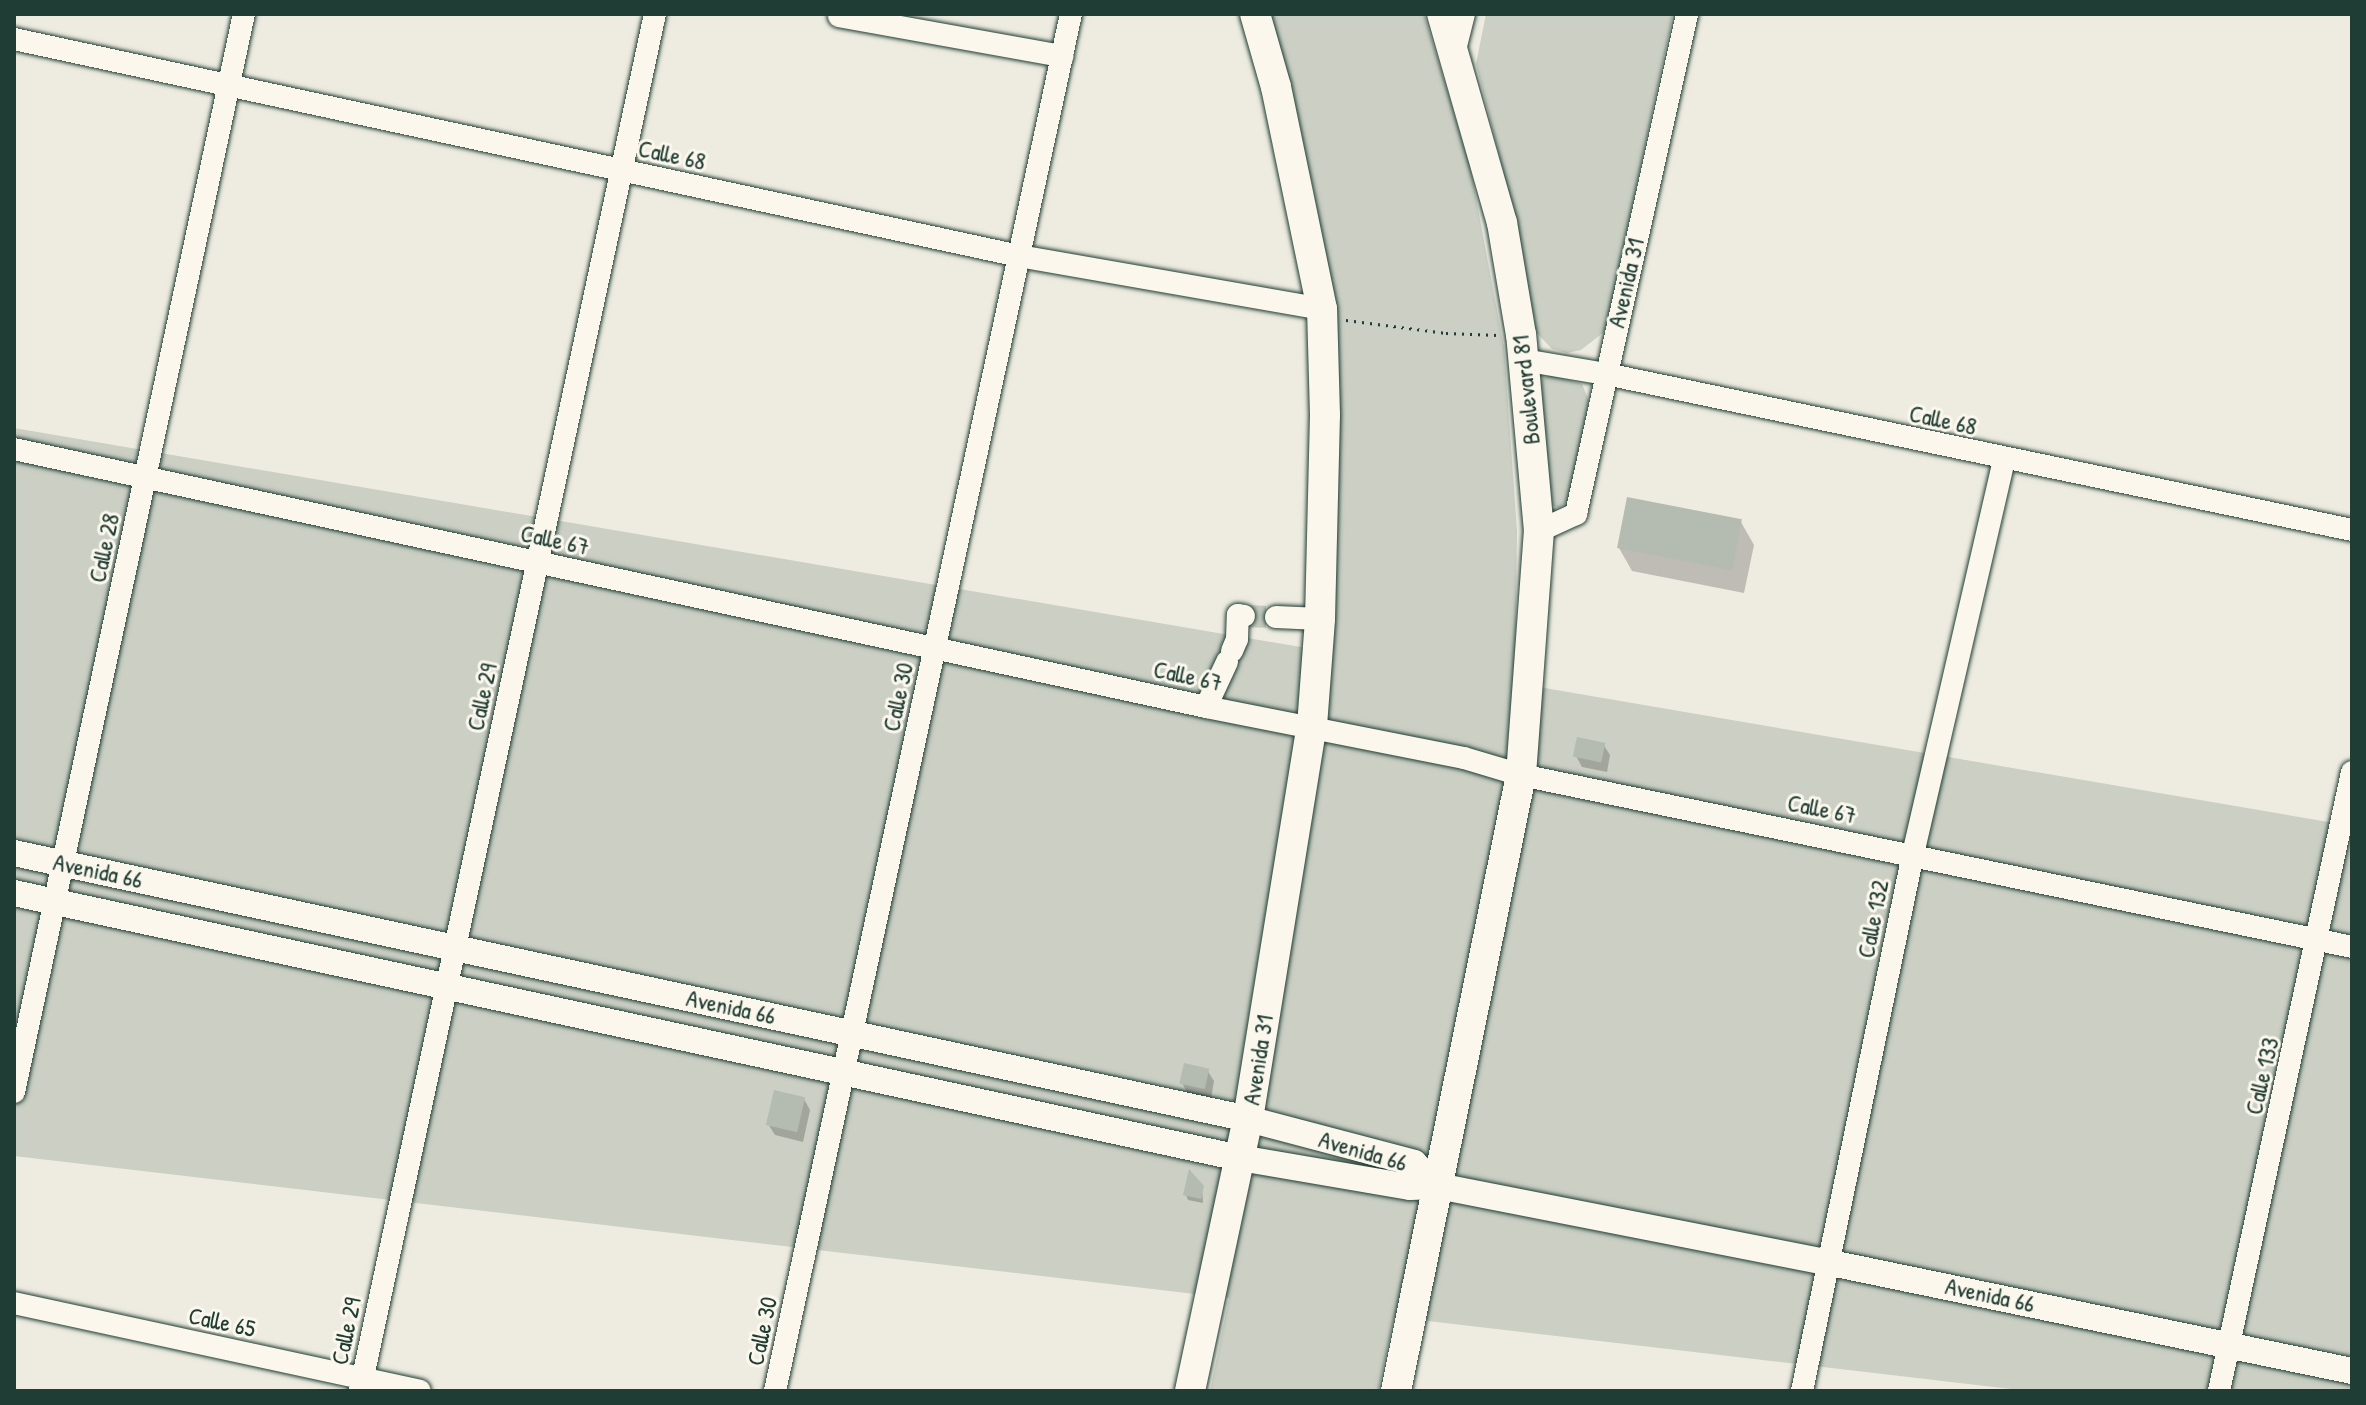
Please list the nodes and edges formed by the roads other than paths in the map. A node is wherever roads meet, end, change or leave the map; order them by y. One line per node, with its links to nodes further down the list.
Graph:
1 (244, 14): 12 (street, Calle 28)
2 (655, 14): 13 (street, Calle 29)
3 (1071, 14): 11 (street, Calle 30)
4 (1255, 14): 15 (highway)
5 (1442, 14): 10 (highway, Boulevard 81)
6 (1464, 14): 10 (street)
7 (1687, 14): 17 (street, Avenida 31)
8 (839, 16): 11 (street)
9 (14, 39): 12 (street, Calle 68)
10 (1455, 50): 16 (highway, Boulevard 81)
11 (1062, 56): 14 (street, Calle 30)
12 (229, 86): 13 (street, Calle 68); 20 (street, Calle 28)
13 (621, 170): 14 (street, Calle 68); 23 (street, Calle 29)
14 (1019, 256): 15 (street, Calle 68); 27 (street, Calle 30)
15 (1322, 312): 26 (highway)
16 (1522, 348): 17 (street, Calle 68); 22 (highway, Boulevard 81)
17 (1606, 374): 19 (street, Calle 68); 22 (street, Avenida 31)
18 (14, 449): 20 (street, Calle 67)
19 (2004, 459): 21 (street, Calle 68); 33 (street, Calle 132)
20 (145, 478): 23 (street, Calle 67); 34 (street, Calle 28)
21 (2352, 530)
22 (1539, 531): 31 (highway, Boulevard 81)
23 (537, 562): 27 (street, Calle 67); 39 (street, Calle 29)
24 (1244, 616): 28 (street)
25 (1276, 617): 26 (street)
26 (1320, 619): 29 (highway)
27 (935, 648): 28 (street, Calle 67); 41 (street, Calle 30)
28 (1206, 707): 29 (street, Calle 67)
29 (1312, 726): 31 (street, Calle 67); 44 (highway, Avenida 31)
30 (2352, 772): 37 (street, Calle 133)
31 (1521, 775): 33 (street, Calle 67); 46 (highway)
32 (14, 853): 34 (main road, Avenida 66)
33 (1913, 854): 37 (street, Calle 67); 47 (street, Calle 132)
34 (63, 863): 36 (street, Calle 28); 39 (main road, Avenida 66)
35 (14, 893): 36 (main road, Avenida 66)
36 (55, 901): 40 (main road, Avenida 66); 43 (street, Calle 28)
37 (2318, 940): 38 (street, Calle 67); 49 (street, Calle 133)
38 (2352, 947)
39 (455, 948): 40 (street, Calle 29); 41 (main road, Avenida 66)
40 (447, 986): 42 (main road, Avenida 66); 51 (street, Calle 29)
41 (852, 1033): 42 (street, Calle 30); 44 (main road, Avenida 66)
42 (844, 1072): 45 (main road, Avenida 66); 53 (street, Calle 30)
43 (14, 1092)
44 (1248, 1119): 45 (highway, Avenida 31); 46 (main road, Avenida 66)
45 (1240, 1158): 46 (main road, Avenida 66); 54 (highway, Avenida 31)
46 (1438, 1186): 47 (main road, Avenida 66); 55 (highway)
47 (1831, 1263): 49 (main road, Avenida 66); 56 (street, Calle 132)
48 (14, 1303): 51 (street, Calle 65)
49 (2229, 1345): 50 (main road, Avenida 66); 57 (street, Calle 133)
50 (2352, 1371)
51 (362, 1385): 52 (street, Calle 65)
52 (420, 1391)
53 (775, 1391)
54 (1190, 1391)
55 (1396, 1391)
56 (1802, 1391)
57 (2219, 1391)

